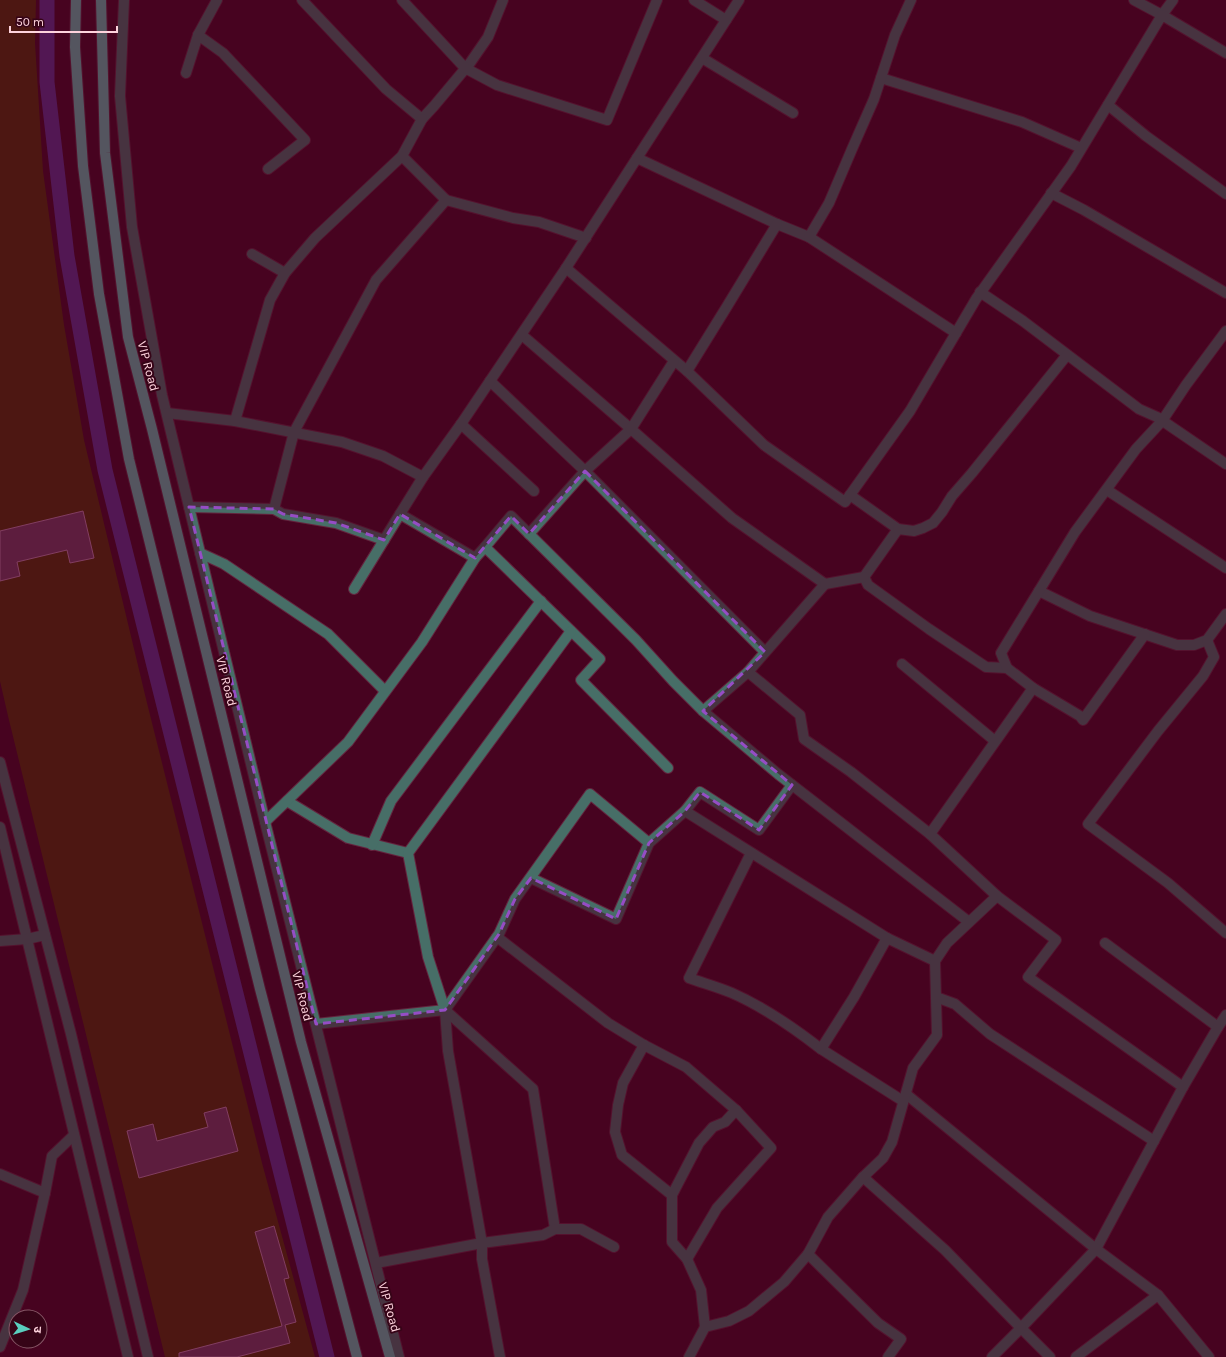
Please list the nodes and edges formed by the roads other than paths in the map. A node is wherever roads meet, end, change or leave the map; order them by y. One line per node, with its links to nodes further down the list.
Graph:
1 (76, 0): 138 (main road)
2 (101, 0): 139 (main road, VIP Road)
3 (124, 0): 47 (street, VIP Road)
4 (217, 0): 16 (street)
5 (302, 0): 24 (street)
6 (402, 0): 19 (street)
7 (503, 0): 19 (street)
8 (657, 0): 19 (street)
9 (694, 0): 15 (street)
10 (739, 0): 15 (street)
11 (911, 0): 21 (street)
12 (1134, 0): 14 (street)
13 (1173, 0): 14 (street)
14 (1162, 15): 17 (street); 22 (street)
15 (726, 20): 18 (street)
16 (198, 35): 20 (street); 28 (street)
17 (1226, 53)
18 (702, 58): 23 (street); 27 (street)
19 (465, 68): 24 (street)
20 (186, 73)
21 (881, 78): 25 (street); 33 (street)
22 (1108, 105): 25 (street); 30 (street)
23 (793, 113)
24 (422, 119): 26 (street)
25 (1081, 148): 29 (street)
26 (402, 156): 31 (street); 37 (street)
27 (637, 158): 32 (street); 34 (street)
28 (268, 169)
29 (1051, 193): 38 (street); 39 (street)
30 (1226, 194)
31 (446, 200): 34 (street); 52 (street)
32 (777, 224): 33 (street); 45 (street)
33 (809, 236): 41 (street)
34 (586, 238): 36 (street)
35 (252, 254): 37 (street)
36 (566, 268): 42 (street); 44 (street)
37 (285, 273): 48 (street)
38 (980, 292): 41 (street); 43 (street)
39 (1226, 293)
40 (1226, 331): 49 (street)
41 (956, 333): 58 (street)
42 (522, 335): 46 (street); 51 (street)
43 (1067, 356): 49 (street); 62 (street)
44 (674, 361): 45 (street); 51 (street)
45 (687, 371): 58 (street)
46 (490, 381): 50 (street); 54 (street)
47 (167, 413): 48 (street); 59 (street, VIP Road)
48 (235, 421): 52 (street)
49 (1162, 421): 53 (street); 56 (street)
50 (461, 424): 55 (street); 57 (street)
51 (631, 430): 54 (street); 70 (street)
52 (294, 432): 55 (street); 60 (street)
53 (1226, 464)
54 (585, 472): 63 (street); 78 (street)
55 (422, 477): 61 (street)
56 (1107, 490): 68 (street); 72 (street)
57 (534, 491)
58 (850, 495): 62 (street)
59 (189, 507): 60 (street); 66 (street, VIP Road)
60 (274, 509): 64 (street)
61 (400, 514): 64 (street); 67 (street)
62 (898, 529): 69 (street)
63 (529, 534): 65 (street); 84 (street)
64 (384, 540): 71 (street)
65 (485, 548): 67 (street); 73 (street)
66 (200, 553): 83 (street); 91 (street, VIP Road)
67 (475, 558): 83 (street)
68 (1226, 568)
69 (864, 577): 70 (street); 80 (street)
70 (825, 584): 78 (street)
71 (354, 589)
72 (1039, 591): 76 (street); 80 (street)
73 (541, 601): 75 (street); 95 (street)
74 (1226, 614): 77 (street)
75 (571, 631): 87 (street); 96 (street)
76 (1145, 634): 77 (street); 82 (street)
77 (1207, 640): 101 (street)
78 (765, 652): 81 (street)
79 (902, 664): 85 (street)
80 (1007, 668): 82 (street)
81 (748, 672): 84 (street); 93 (street)
82 (1033, 688): 85 (street)
83 (386, 691): 89 (street)
84 (703, 711): 88 (street)
85 (995, 741): 93 (street)
86 (0, 762): 102 (street)
87 (668, 768)
88 (792, 785): 90 (street); 100 (street)
89 (287, 801): 91 (street); 95 (street)
90 (685, 811): 94 (street); 97 (street)
91 (265, 822): 112 (street, VIP Road)
92 (0, 827): 105 (street)
93 (930, 834): 99 (street)
94 (649, 843): 98 (street); 98 (street)
95 (372, 845): 96 (street)
96 (408, 853): 110 (street)
97 (751, 853): 104 (street); 115 (street)
98 (531, 878): 103 (street)
99 (997, 896): 100 (street); 116 (street)
100 (969, 922): 108 (street)
101 (1226, 933)
102 (45, 935): 105 (street); 137 (street)
103 (497, 937): 110 (street); 114 (street)
104 (886, 938): 108 (street); 115 (street)
105 (27, 939): 106 (street); 119 (street)
106 (0, 941)
107 (1105, 943): 113 (street)
108 (935, 961): 109 (street)
109 (936, 997): 117 (street); 120 (street)
110 (445, 1010): 112 (street); 125 (street); 126 (street)
111 (1226, 1015): 113 (street)
112 (316, 1024): 131 (street, VIP Road)
113 (1218, 1027): 116 (street)
114 (644, 1046): 118 (street); 124 (street)
115 (821, 1049): 117 (street)
116 (1183, 1087): 120 (street)
117 (904, 1098): 122 (street); 128 (street)
118 (736, 1110): 124 (street); 130 (street)
119 (74, 1135): 123 (street); 136 (street)
120 (1154, 1141): 128 (street)
121 (0, 1174): 123 (street)
122 (863, 1177): 129 (street); 134 (street)
123 (45, 1193): 135 (street)
124 (672, 1195): 130 (street)
125 (555, 1229): 126 (street); 127 (street)
126 (482, 1243): 131 (street); 141 (street)
127 (614, 1247)
128 (1096, 1249): 132 (street); 134 (street)
129 (808, 1254): 133 (street); 143 (street)
130 (687, 1259): 133 (street)
131 (376, 1264): 140 (street, VIP Road)
132 (1158, 1295): 146 (street); 147 (street)
133 (705, 1327): 142 (street)
134 (1021, 1328): 144 (street); 145 (street)
135 (0, 1346)
136 (128, 1357)
137 (148, 1357)
138 (357, 1357)
139 (390, 1357)
140 (399, 1357)
141 (500, 1357)
142 (689, 1357)
143 (888, 1357)
144 (992, 1357)
145 (1050, 1357)
146 (1076, 1357)
147 (1208, 1357)

